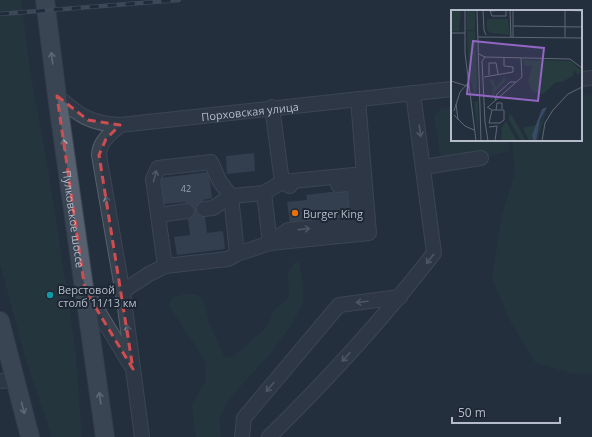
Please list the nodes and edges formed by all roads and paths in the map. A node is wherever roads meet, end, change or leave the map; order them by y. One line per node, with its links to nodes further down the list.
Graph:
1 (45, 0): 6 (main road, Пулковское шоссе, one-way to 1)
2 (592, 78): 3 (street)
3 (582, 79)
4 (451, 90): 5 (street, Порховская улица)
5 (414, 93): 7 (street, Порховская улица); 11 (street, one-way to 11)
6 (57, 96): 9 (street, Порховская улица); 22 (main road, Пулковское шоссе, one-way to 6)
7 (358, 99): 8 (street, Порховская улица); 12 (street)
8 (272, 107): 9 (street, Порховская улица); 13 (street)
9 (120, 125): 23 (street, one-way to 9)
10 (481, 158): 11 (street)
11 (424, 167): 24 (street, one-way to 24)
12 (364, 174): 13 (street); 19 (street)
13 (282, 182): 14 (street); 19 (street, one-way to 13)
14 (264, 193): 15 (street); 19 (street)
15 (231, 196): 16 (street); 18 (street, one-way to 15); 20 (street)
16 (204, 209)
17 (187, 211): 18 (street)
18 (158, 215): 21 (street)
19 (270, 243): 20 (street)
20 (237, 254): 21 (street)
21 (165, 266): 23 (street)
22 (85, 290): 27 (street); 30 (main road, Пулковское шоссе, one-way to 22)
23 (123, 292): 27 (street, one-way to 23)
24 (400, 297): 32 (street, one-way to 32); 33 (street, one-way to 33)
25 (0, 320): 26 (main road)
26 (3, 348): 28 (main road)
27 (133, 369): 31 (street)
28 (8, 381): 29 (main road, one-way to 29)
29 (30, 437)
30 (105, 437)
31 (142, 437)
32 (242, 437)
33 (269, 437)

